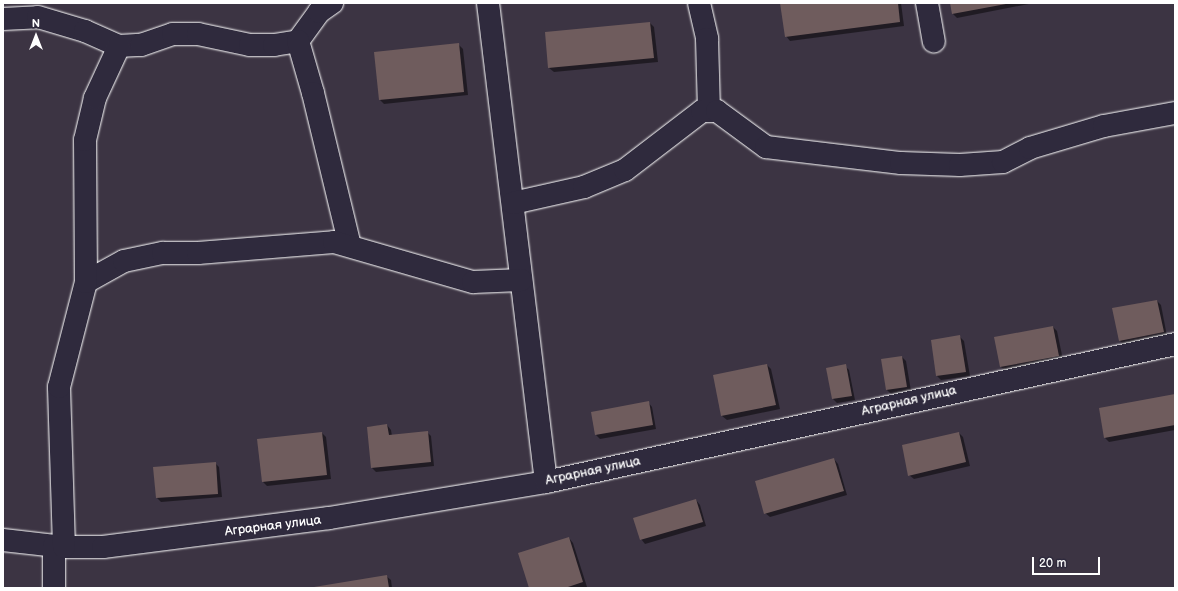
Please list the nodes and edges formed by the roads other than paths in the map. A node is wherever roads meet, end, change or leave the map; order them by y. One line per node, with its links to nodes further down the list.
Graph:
1 (332, 3): 6 (street)
2 (488, 3): 11 (street)
3 (699, 3): 9 (street)
4 (927, 3): 7 (street)
5 (3, 19): 8 (street)
6 (298, 41): 8 (street); 12 (street)
7 (934, 41)
8 (119, 46): 14 (street)
9 (708, 111): 10 (street); 11 (street)
10 (1175, 113)
11 (513, 203): 13 (street)
12 (350, 246): 13 (street); 14 (street)
13 (521, 280): 16 (street)
14 (86, 282): 18 (street)
15 (1175, 344): 16 (street, Аграрная улица)
16 (546, 482): 18 (street, Аграрная улица)
17 (3, 540): 18 (street, Аграрная улица)
18 (59, 547): 19 (street)
19 (54, 588)

